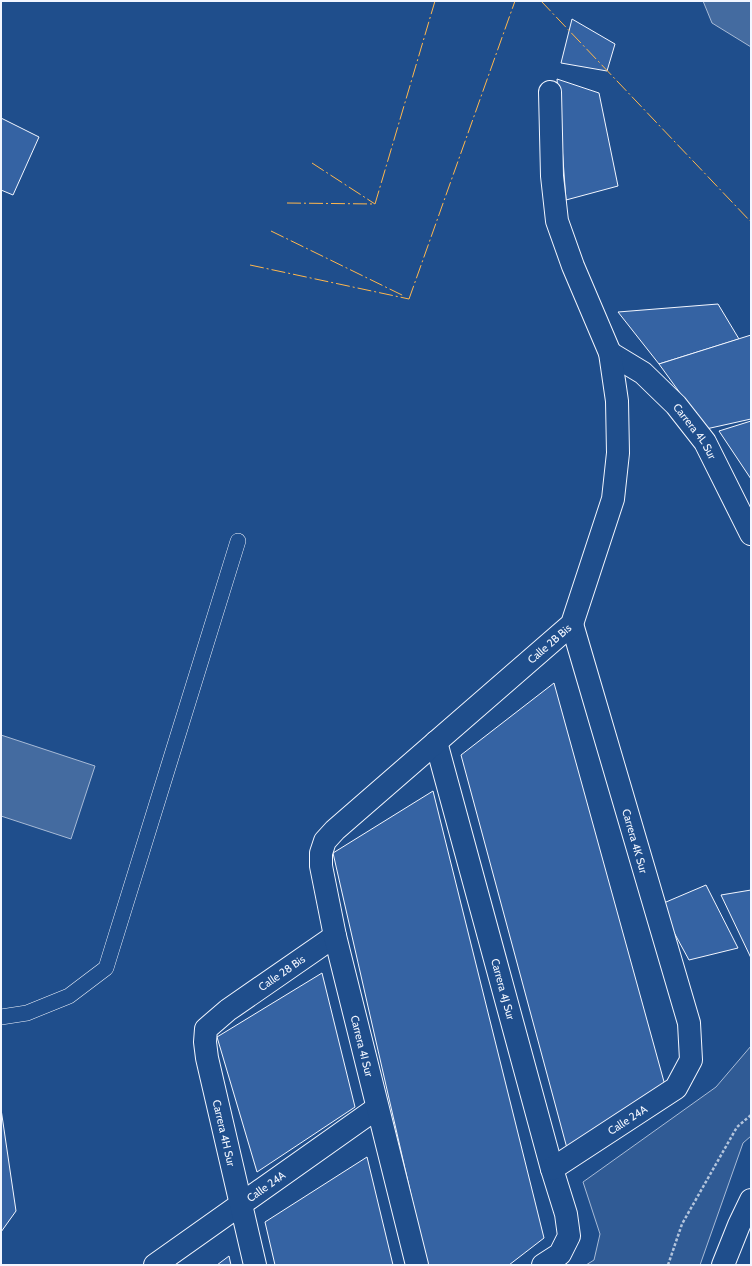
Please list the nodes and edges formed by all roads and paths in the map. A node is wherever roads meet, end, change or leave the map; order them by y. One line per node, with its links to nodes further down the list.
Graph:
1 (550, 92): 2 (street, Calle 2B Bis)
2 (610, 353): 3 (street, Carrera 4L Sur); 5 (street, Calle 2B Bis)
3 (751, 534)
4 (238, 541): 10 (lane)
5 (572, 624): 6 (street, Calle 2B Bis); 11 (street, Carrera 4K Sur)
6 (436, 742): 7 (street, Calle 2B Bis); 14 (street, Carrera 4J Sur)
7 (335, 830): 8 (street, Carrera 4I Sur)
8 (335, 936): 9 (street, Calle 28 Bis); 12 (street, Carrera 4I Sur)
9 (228, 1010): 16 (street, Carrera 4H Sur)
10 (1, 1017)
11 (691, 1060): 14 (street, Calle 24A)
12 (378, 1108): 16 (street, Calle 24A); 19 (street, Carrera 4I Sur)
13 (751, 1115): 21 (path)
14 (552, 1169): 20 (street, Carrera 4J Sur)
15 (751, 1200): 22 (street)
16 (241, 1205): 17 (street, Calle 24A); 18 (street, Carrera 4H Sur)
17 (155, 1265)
18 (255, 1265)
19 (417, 1265)
20 (543, 1265)
21 (668, 1265)
22 (723, 1265)

